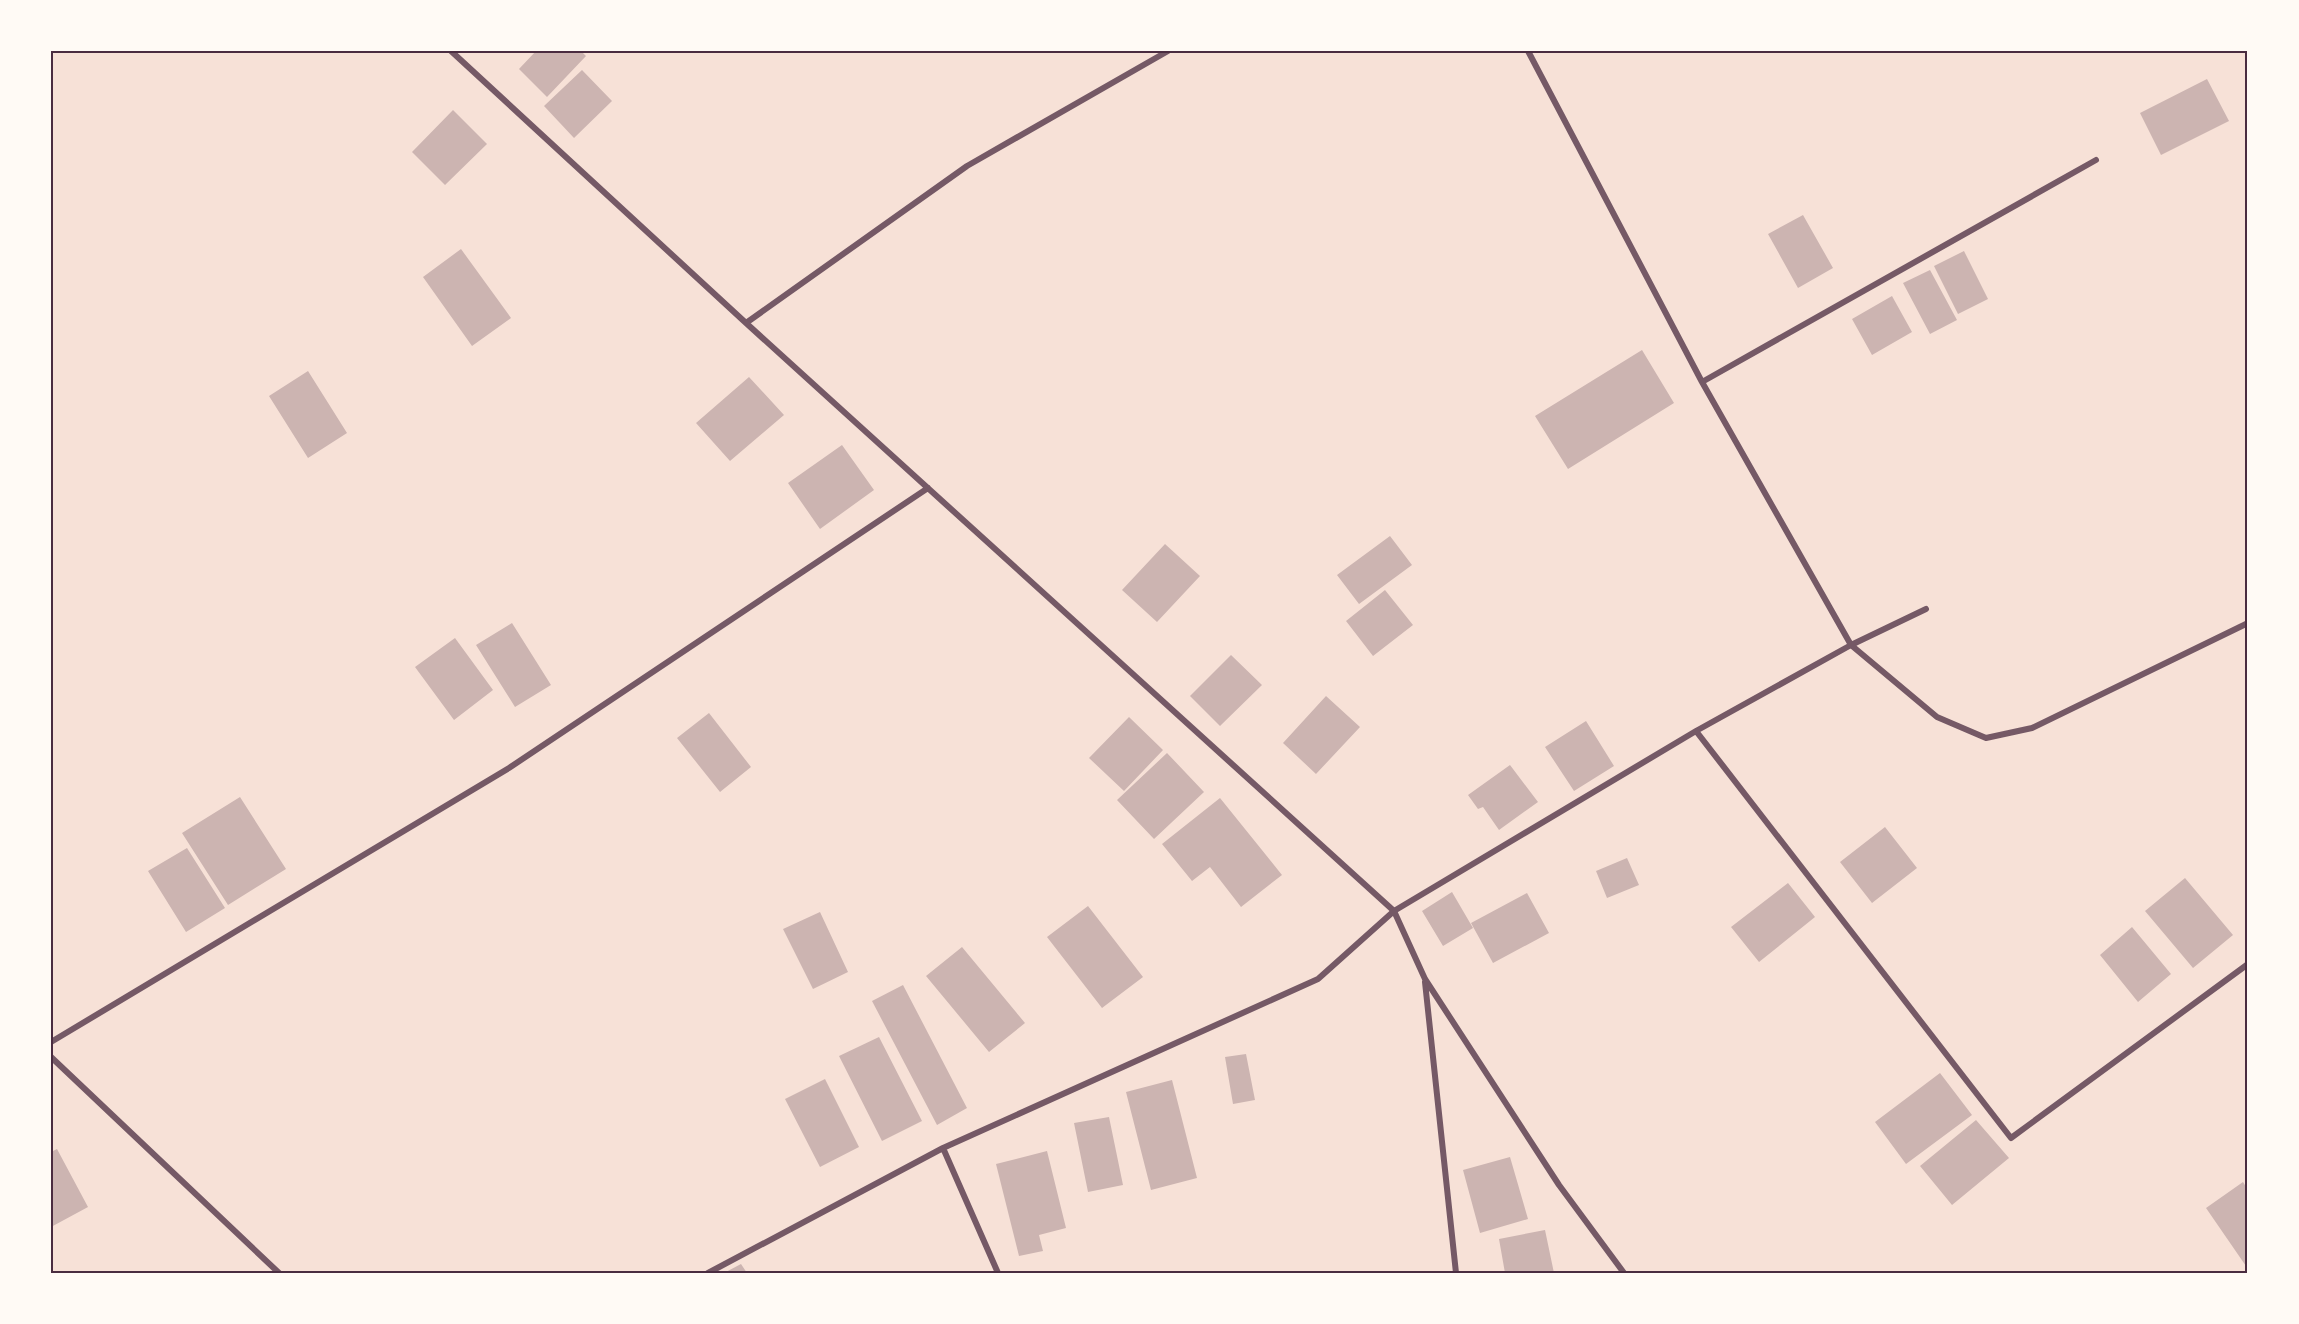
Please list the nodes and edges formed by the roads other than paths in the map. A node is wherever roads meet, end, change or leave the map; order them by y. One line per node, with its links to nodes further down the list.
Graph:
1 (452, 51): 5 (street)
2 (1168, 51): 5 (street)
3 (1528, 51): 6 (street)
4 (2096, 160): 6 (street)
5 (746, 323): 7 (street)
6 (1702, 382): 10 (street)
7 (928, 488): 12 (street); 15 (street)
8 (1926, 609): 10 (street)
9 (2248, 623): 10 (street)
10 (1851, 645): 11 (street)
11 (1696, 731): 12 (street); 13 (street)
12 (1394, 911): 14 (street); 17 (street)
13 (2248, 964)
14 (1425, 979): 21 (street); 22 (street)
15 (51, 1042)
16 (51, 1057): 18 (street)
17 (943, 1148): 19 (street); 20 (street)
18 (279, 1273)
19 (708, 1273)
20 (998, 1273)
21 (1456, 1273)
22 (1624, 1273)

